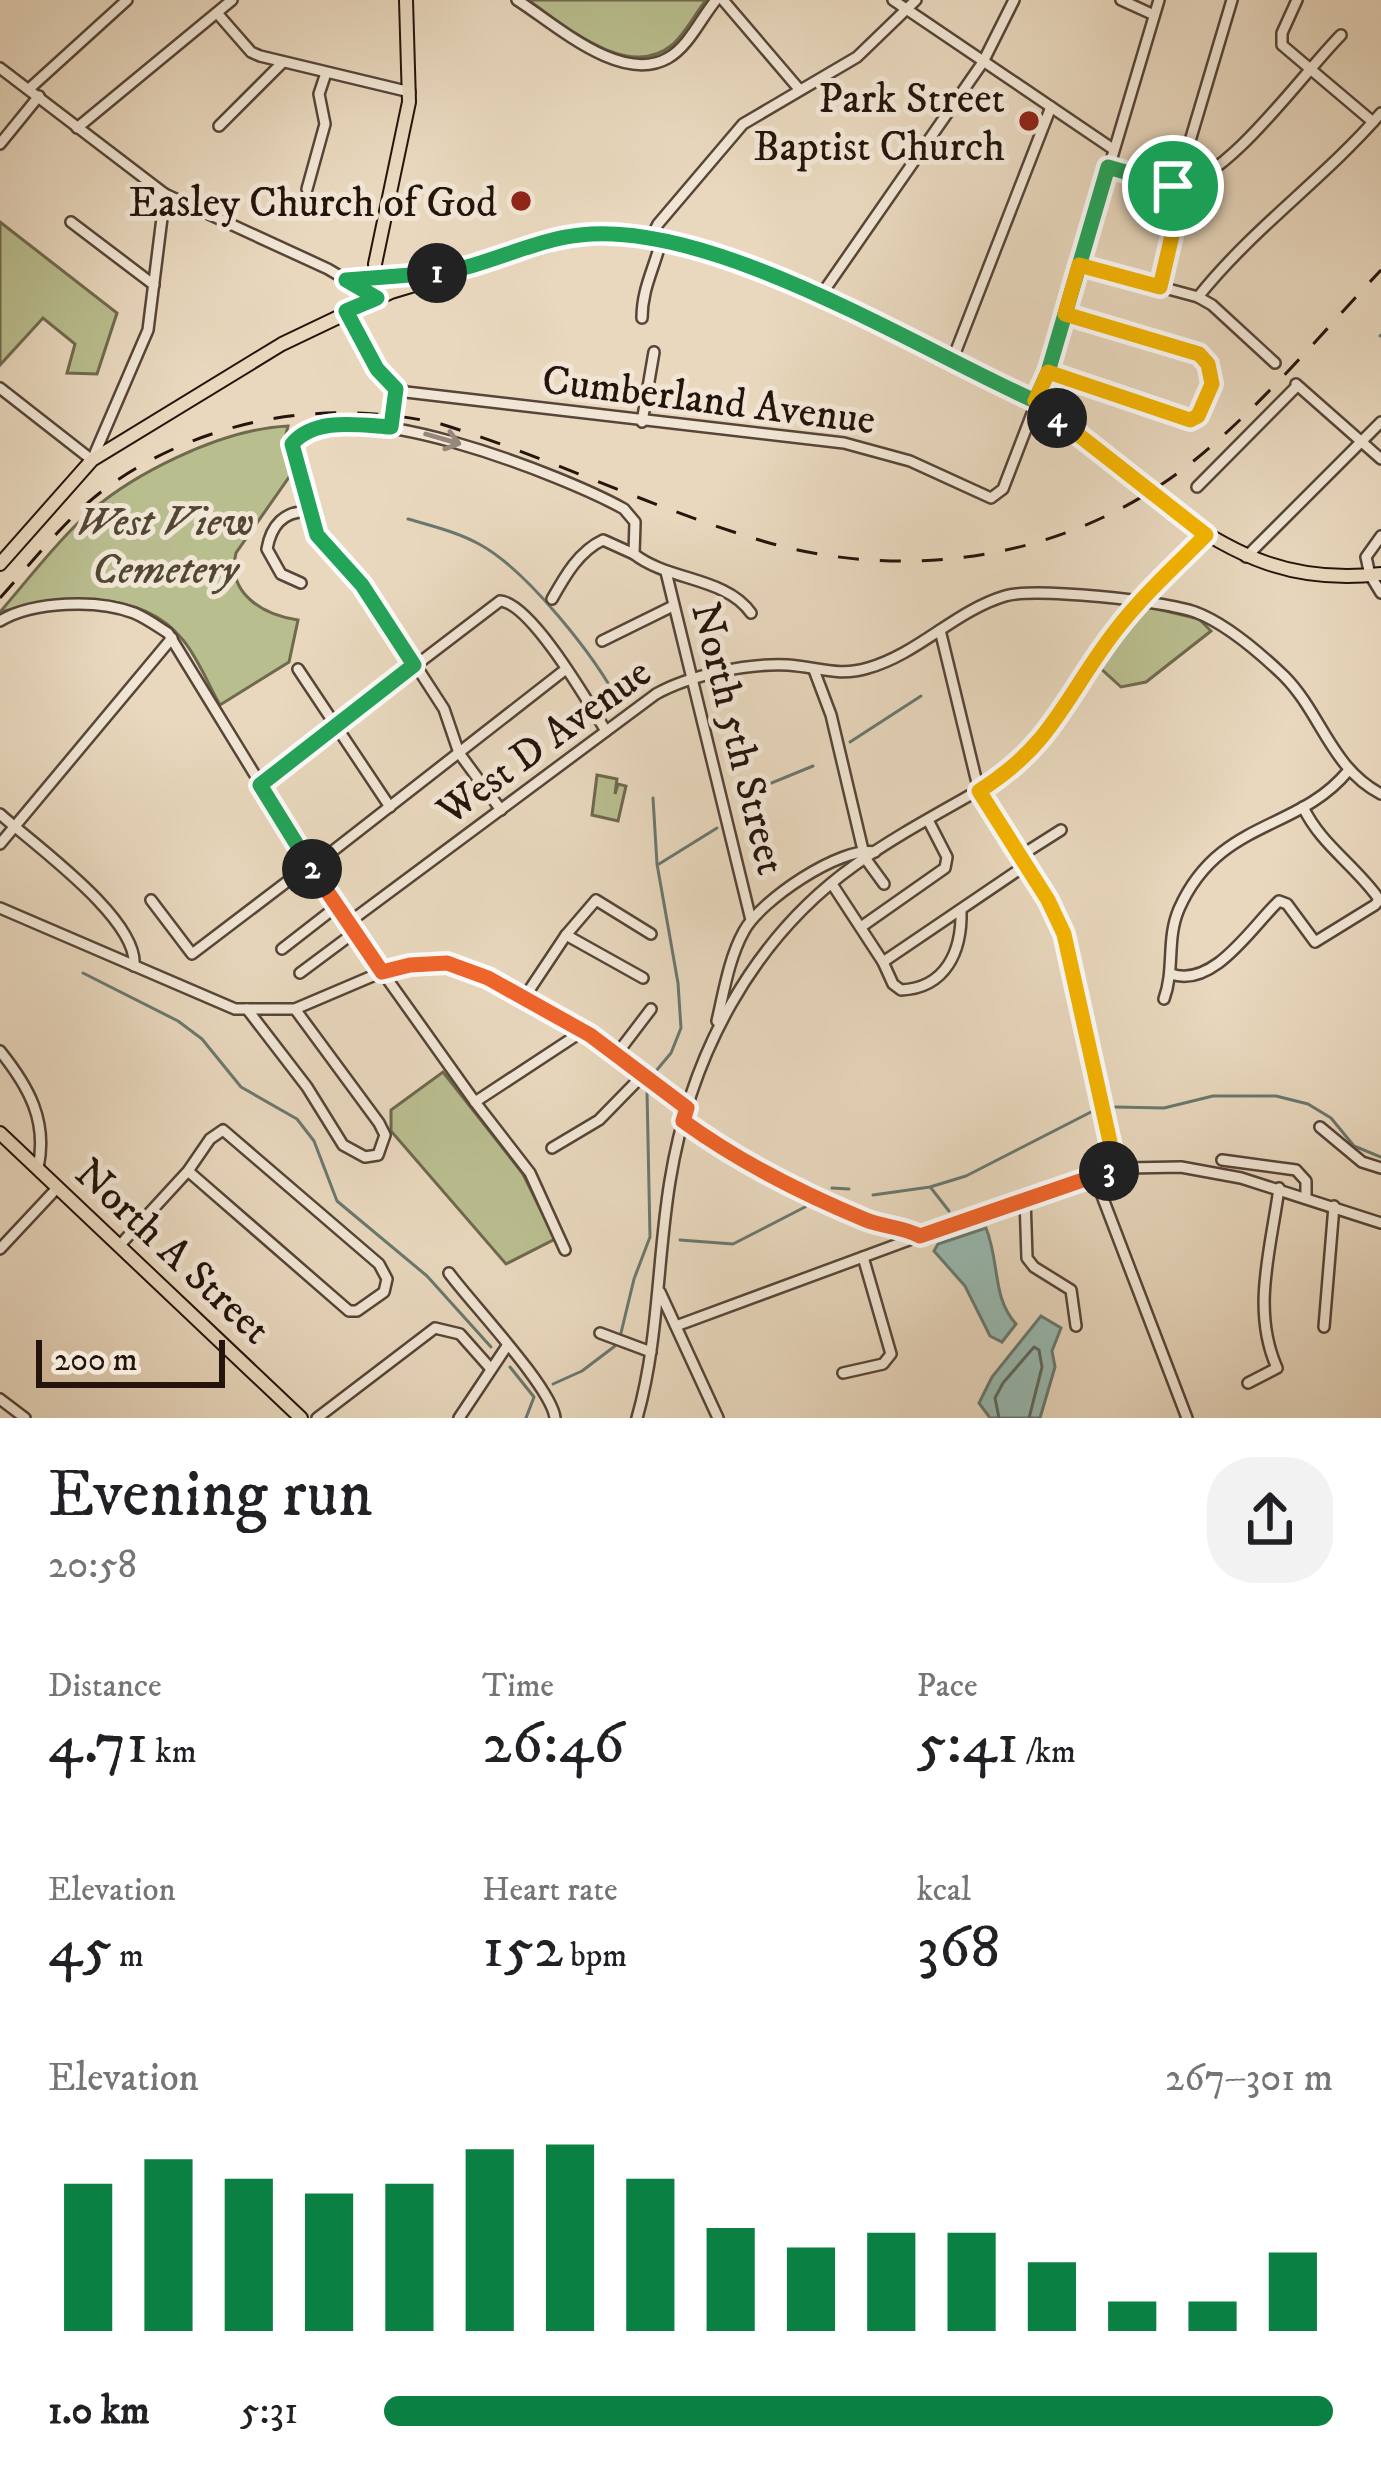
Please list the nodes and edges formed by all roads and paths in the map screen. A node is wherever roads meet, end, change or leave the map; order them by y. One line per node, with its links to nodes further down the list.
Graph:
1 (127, 0): 24 (street)
2 (232, 0): 14 (street)
3 (406, 0): 23 (main road)
4 (517, 0): 5 (street)
5 (720, 0): 22 (street)
6 (893, 0): 13 (street)
7 (916, 0): 13 (street)
8 (1014, 0): 17 (street)
9 (1120, 0): 15 (street)
10 (1159, 0): 15 (street)
11 (1232, 0): 32 (street)
12 (1298, 0): 19 (street)
13 (908, 10): 17 (street); 22 (street)
14 (217, 13): 18 (street); 28 (street)
15 (1154, 15): 30 (street)
16 (1341, 35): 19 (street)
17 (983, 62): 25 (street); 45 (street)
18 (280, 64): 21 (street); 27 (street)
19 (1308, 67): 26 (street); 32 (street)
20 (0, 68): 24 (street)
21 (326, 73): 23 (street); 33 (street)
22 (799, 89): 36 (street)
23 (410, 92): 40 (main road)
24 (34, 93): 28 (street); 29 (street)
25 (1051, 107): 30 (street); 50 (street)
26 (1377, 117): 43 (street)
27 (219, 126)
28 (77, 128): 34 (street)
29 (0, 144)
30 (1113, 149): 31 (street)
31 (1108, 167): 32 (street); 37 (street)
32 (1184, 184): 42 (street)
33 (307, 189)
34 (165, 194): 39 (street); 41 (street)
35 (71, 222): 41 (street)
36 (656, 240): 38 (main road); 45 (main road); 48 (street)
37 (1079, 265): 42 (street); 47 (street)
38 (459, 270): 40 (main road); 44 (main road)
39 (346, 280): 40 (main road); 44 (street)
40 (373, 280): 44 (main road)
41 (154, 285): 61 (street)
42 (1160, 287): 43 (street)
43 (1198, 297): 51 (street)
44 (377, 298): 46 (main road)
45 (819, 298): 50 (main road)
46 (346, 311): 54 (street); 61 (main road)
47 (1065, 314): 52 (street); 52 (street)
48 (642, 318)
49 (654, 352): 56 (street)
50 (952, 361): 55 (main road)
51 (1275, 363)
52 (1048, 372): 55 (street)
53 (0, 388): 61 (street)
54 (396, 389): 56 (street, Cumberland Avenue); 58 (street)
55 (1035, 401): 56 (street, Cumberland Avenue); 64 (main road, bridge)
56 (642, 422)
57 (1381, 422): 59 (street)
58 (391, 427): 63 (street); 66 (street, one-way to 66)
59 (1361, 441): 60 (street); 62 (street); 67 (street)
60 (1381, 459)
61 (92, 460): 68 (main road)
62 (1197, 487)
63 (309, 512): 71 (street); 81 (street)
64 (1206, 535): 67 (main road); 74 (street)
65 (1381, 536): 70 (street)
66 (634, 554): 69 (street); 73 (street)
67 (1246, 557): 70 (main road)
68 (0, 564)
69 (666, 572): 75 (street, North 5th Street); 76 (street)
70 (1375, 575): 72 (street)
71 (302, 583)
72 (1381, 593)
73 (552, 599)
74 (1138, 603): 78 (street, West D Avenue); 89 (street, West D Avenue); 91 (street)
75 (671, 607): 80 (street); 85 (street, North 5th Street)
76 (751, 614)
77 (0, 621): 79 (street)
78 (940, 630): 84 (street, West D Avenue); 91 (street)
79 (172, 638): 90 (street); 98 (street)
80 (602, 641)
81 (414, 665): 83 (street); 86 (street); 88 (street)
82 (298, 669): 86 (street)
83 (566, 669): 87 (street); 88 (street)
84 (814, 670): 85 (street, West D Avenue); 101 (street)
85 (689, 677): 87 (street, West D Avenue); 110 (street, North 5th Street)
86 (336, 725): 90 (street); 93 (street)
87 (606, 731): 95 (street, West D Avenue)
88 (459, 753): 93 (street); 95 (street)
89 (1348, 771): 92 (street); 94 (street)
90 (260, 785): 103 (street)
91 (979, 791): 97 (street); 102 (street)
92 (1381, 794)
93 (390, 807): 103 (street)
94 (1303, 807): 120 (street); 120 (street)
95 (501, 810): 112 (street, West D Avenue)
96 (0, 814): 98 (street)
97 (928, 820): 101 (street); 111 (street)
98 (14, 826): 100 (street); 117 (street)
99 (1061, 830): 102 (street)
100 (0, 844)
101 (868, 853): 104 (street); 105 (street); 110 (street)
102 (1023, 860): 109 (street); 141 (street)
103 (310, 867): 106 (street); 107 (street)
104 (832, 884): 111 (street); 128 (street)
105 (884, 884)
106 (151, 900)
107 (336, 907): 112 (street); 115 (street)
108 (0, 908): 117 (street)
109 (961, 910): 116 (street); 116 (street)
110 (751, 920): 128 (street)
111 (861, 927): 116 (street)
112 (352, 928): 118 (street); 119 (street, West D Avenue)
113 (651, 934): 114 (street)
114 (566, 935): 121 (street); 122 (street)
115 (282, 949)
116 (884, 962)
117 (134, 966): 125 (street)
118 (382, 972): 122 (street); 124 (street); 132 (street)
119 (300, 974)
120 (1171, 974): 123 (street)
121 (643, 978)
122 (524, 998): 127 (street)
123 (1164, 999)
124 (295, 1009): 125 (street); 125 (street)
125 (248, 1010)
126 (651, 1010): 130 (street)
127 (583, 1031): 130 (street); 132 (street)
128 (712, 1037): 133 (street)
129 (0, 1051): 139 (street)
130 (616, 1055): 131 (street)
131 (642, 1076): 133 (street); 137 (street)
132 (475, 1102): 153 (street)
133 (687, 1108): 134 (street)
134 (683, 1121): 150 (street); 156 (street)
135 (1320, 1126): 140 (street)
136 (1, 1135): 139 (main road, North A Street)
137 (552, 1148)
138 (1222, 1160): 146 (street)
139 (38, 1168): 144 (main road, North A Street)
140 (1381, 1168)
141 (1116, 1169): 143 (street); 145 (street)
142 (188, 1171): 142 (street); 151 (street)
143 (1094, 1175): 147 (street); 174 (street)
144 (58, 1187): 151 (main road, North A Street); 152 (street)
145 (1280, 1188): 146 (street); 165 (street)
146 (1306, 1197): 148 (street)
147 (1025, 1198): 150 (street); 158 (street)
148 (1334, 1206): 149 (street); 159 (street)
149 (1381, 1223)
150 (920, 1236): 154 (street)
151 (120, 1245): 168 (main road, North A Street)
152 (0, 1249)
153 (565, 1250)
154 (863, 1257): 157 (street); 164 (street)
155 (449, 1273): 161 (street)
156 (659, 1290): 157 (street); 162 (street)
157 (676, 1326): 173 (street)
158 (1076, 1326)
159 (1324, 1327)
160 (600, 1333): 162 (street)
161 (507, 1346): 163 (street); 171 (street)
162 (651, 1352): 172 (street)
163 (491, 1370): 169 (street); 170 (street)
164 (843, 1373)
165 (1248, 1383)
166 (0, 1399): 167 (street)
167 (25, 1418)
168 (302, 1418)
169 (317, 1418)
170 (460, 1418)
171 (554, 1418)
172 (637, 1418)
173 (718, 1418)
174 (1187, 1418)

